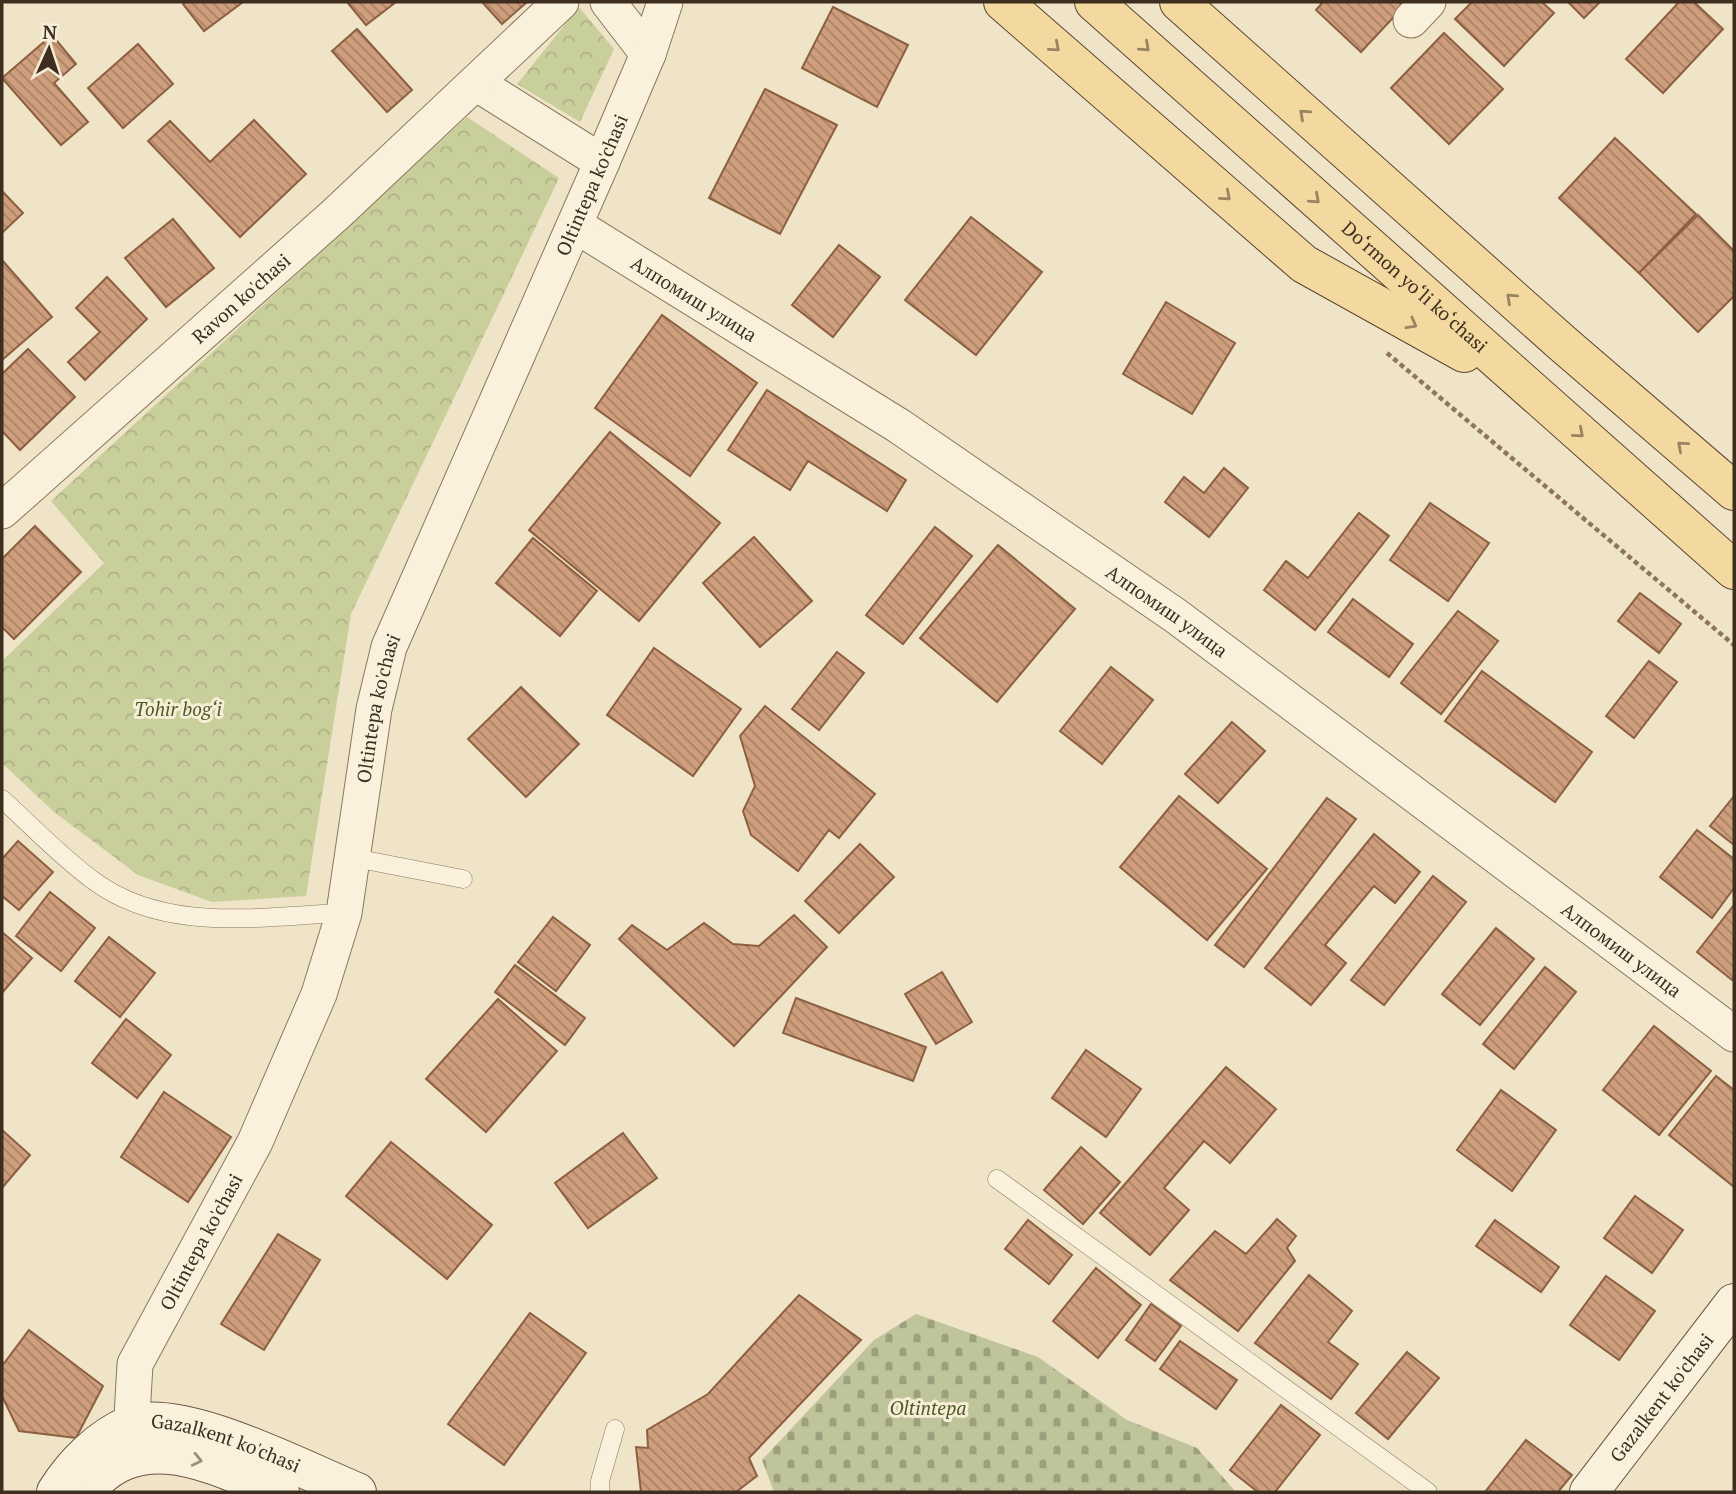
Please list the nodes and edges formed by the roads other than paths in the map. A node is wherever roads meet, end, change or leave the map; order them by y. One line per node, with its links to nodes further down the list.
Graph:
1 (561, 2): 8 (street, Ravon ko'chasi)
2 (608, 2): 7 (street)
3 (665, 2): 7 (street, Oltintepa ko'chasi)
4 (1003, 2): 11 (main road, one-way to 11)
5 (1094, 2): 11 (main road, Do‘rmon yo‘li ko‘chasi, one-way to 11)
6 (1179, 2): 12 (main road, one-way to 6)
7 (648, 54): 9 (street, Oltintepa ko'chasi)
8 (476, 83): 9 (street); 13 (street, Ravon ko'chasi)
9 (602, 162): 10 (street, Oltintepa ko'chasi)
10 (575, 225): 18 (street, Oltintepa ko'chasi); 19 (street, Алпомиш улица)
11 (1528, 388): 14 (main road, Do‘rmon yo‘li ko‘chasi, one-way to 14)
12 (1734, 491)
13 (2, 510)
14 (1734, 570)
15 (2, 799): 18 (lane)
16 (370, 860): 17 (lane)
17 (463, 879)
18 (344, 913): 23 (street, Oltintepa ko'chasi)
19 (1734, 1034)
20 (997, 1179): 29 (lane)
21 (1734, 1303): 30 (main road, Gazalkent ko'chasi)
22 (615, 1429): 28 (lane)
23 (131, 1440): 24 (main road); 25 (main road); 26 (main road, Gazalkent ko'chasi, one-way to 26); 27 (main road, Gazalkent ko'chasi)
24 (56, 1492)
25 (84, 1492)
26 (280, 1492)
27 (357, 1492)
28 (600, 1492)
29 (1428, 1492)
30 (1589, 1492)

